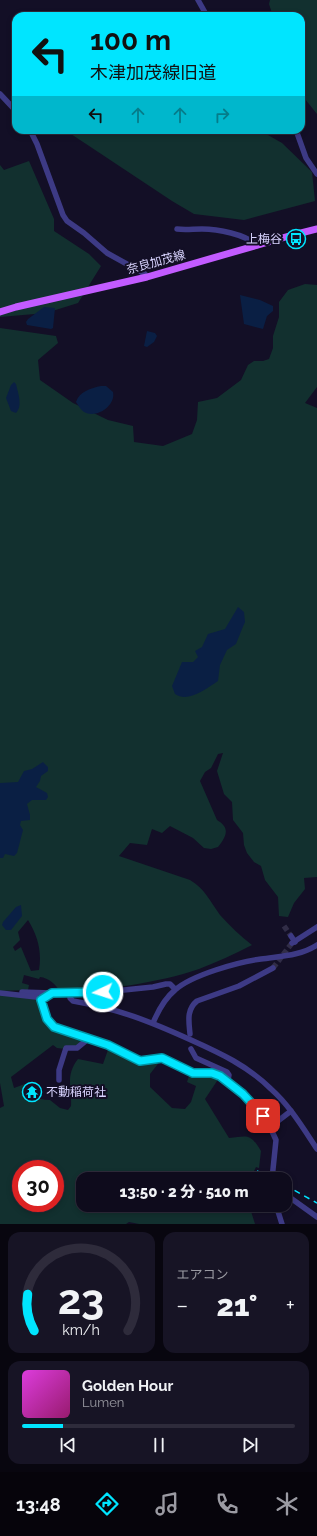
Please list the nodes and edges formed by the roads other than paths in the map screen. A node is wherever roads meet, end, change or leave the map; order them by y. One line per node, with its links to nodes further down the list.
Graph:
1 (198, 0): 2 (street)
2 (206, 12)
3 (0, 94): 4 (street)
4 (12, 107)
5 (32, 134): 11 (street)
6 (297, 134): 7 (street)
7 (317, 174)
8 (177, 229): 10 (street)
9 (317, 229): 10 (main road, 奈良加茂線)
10 (257, 246): 11 (main road, 奈良加茂線)
11 (147, 277): 12 (main road, 奈良加茂線)
12 (0, 312)
13 (317, 927): 14 (street)
14 (291, 936)
15 (317, 945): 17 (street)
16 (273, 968): 24 (street)
17 (175, 989): 21 (street); 23 (street)
18 (0, 993): 19 (street)
19 (8, 993): 20 (street); 22 (street)
20 (52, 993): 21 (street); 22 (street)
21 (70, 994): 23 (street)
22 (41, 1000): 25 (street)
23 (153, 1023): 29 (street)
24 (190, 1034)
25 (88, 1039): 27 (street); 28 (street)
26 (191, 1049): 28 (street)
27 (59, 1080)
28 (228, 1080): 30 (street)
29 (291, 1111): 30 (street); 31 (street)
30 (270, 1127): 32 (street)
31 (317, 1149)
32 (273, 1172)
33 (292, 1199): 35 (street)
34 (278, 1212): 36 (street)
35 (317, 1217)
36 (282, 1224)

